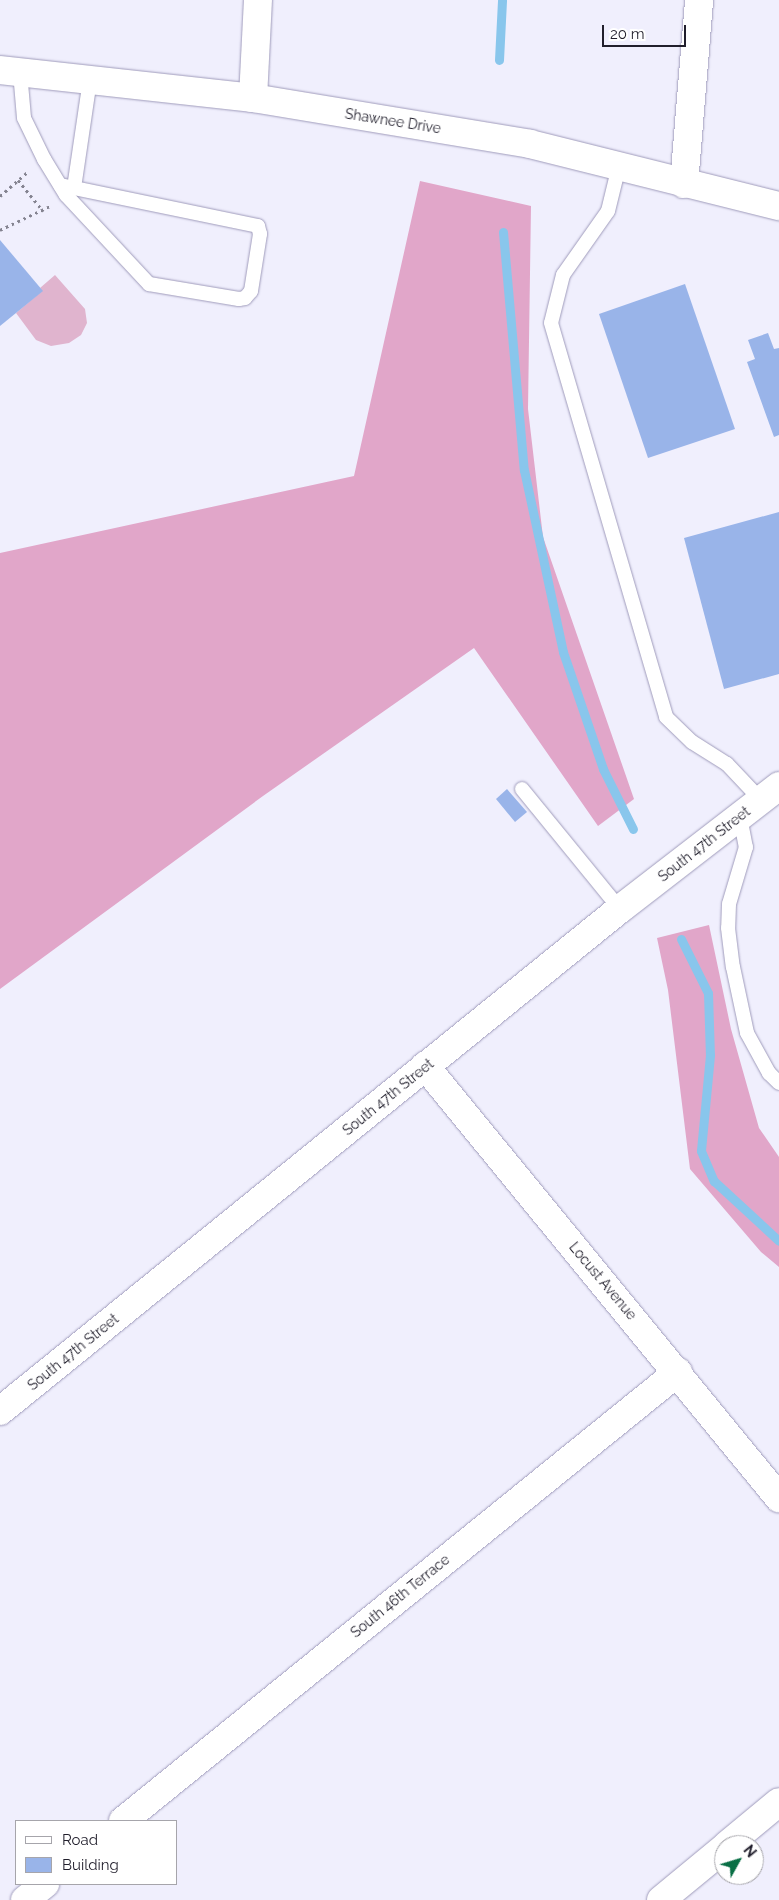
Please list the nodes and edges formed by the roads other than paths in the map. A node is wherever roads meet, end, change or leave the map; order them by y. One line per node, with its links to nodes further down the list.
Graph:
1 (258, 0): 5 (street)
2 (699, 0): 7 (street)
3 (10, 71): 4 (street, Shawnee Drive); 8 (lane)
4 (90, 79): 5 (street, Shawnee Drive); 8 (lane)
5 (253, 98): 6 (street, Shawnee Drive)
6 (618, 166): 7 (street, Shawnee Drive); 11 (lane)
7 (684, 184): 9 (street, Shawnee Drive)
8 (67, 189): 8 (lane)
9 (779, 206)
10 (522, 789): 12 (lane)
11 (760, 801): 12 (street, South 47th Street); 14 (lane)
12 (620, 909): 13 (street, South 47th Street)
13 (425, 1066): 15 (street, Locust Avenue); 16 (street, South 47th Street)
14 (779, 1083)
15 (678, 1372): 17 (street, Locust Avenue); 19 (street, South 46th Terrace)
16 (0, 1411)
17 (779, 1498)
18 (779, 1802): 20 (street)
19 (124, 1820)
20 (739, 1835)
21 (714, 1856): 24 (street)
22 (45, 1885): 23 (street)
23 (25, 1900)
24 (661, 1900)

